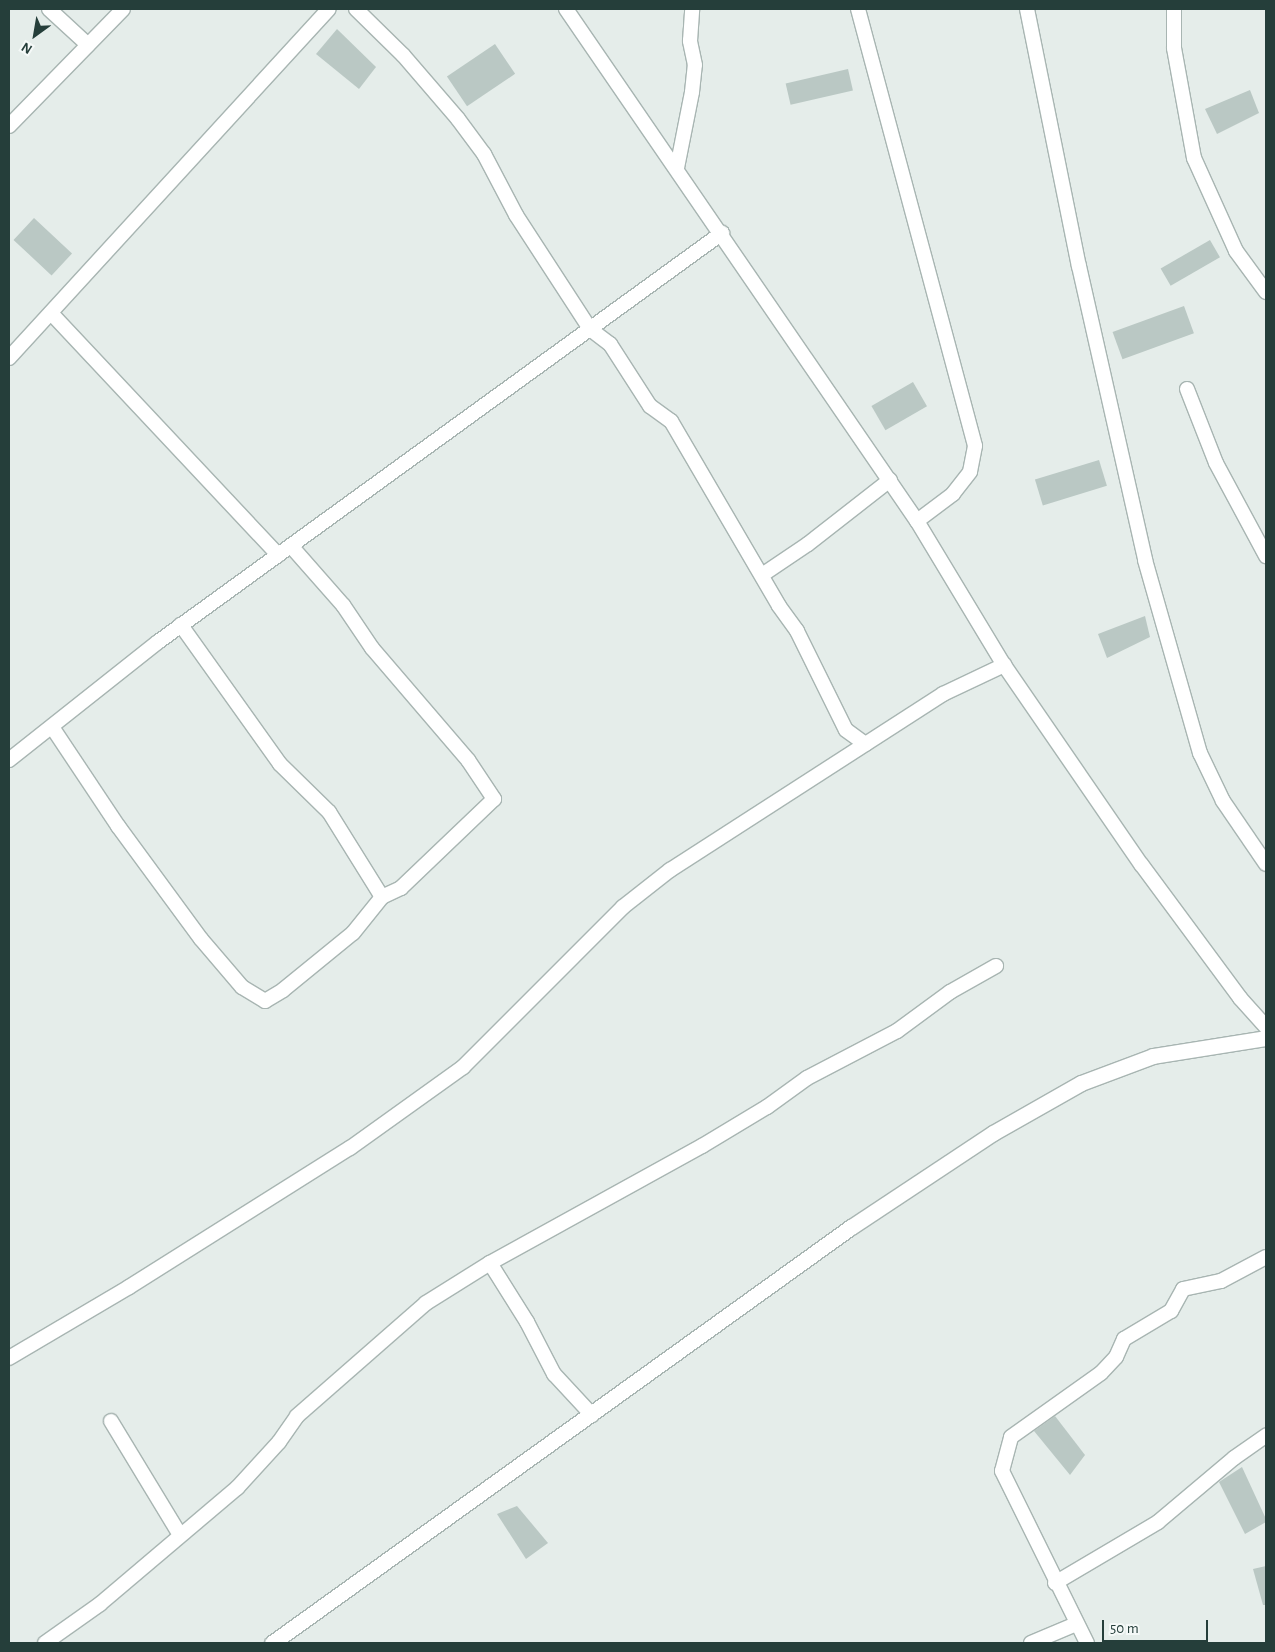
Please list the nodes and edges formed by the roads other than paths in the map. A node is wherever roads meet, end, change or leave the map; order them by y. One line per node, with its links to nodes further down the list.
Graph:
1 (49, 9): 10 (street)
2 (123, 9): 10 (street)
3 (329, 9): 15 (street)
4 (356, 9): 16 (street)
5 (566, 9): 12 (street)
6 (692, 9): 12 (street)
7 (858, 9): 20 (street)
8 (1027, 9): 30 (street)
9 (1174, 9): 14 (street)
10 (88, 45): 11 (street)
11 (9, 126)
12 (677, 168): 13 (street)
13 (722, 233): 16 (street); 19 (street)
14 (1266, 292)
15 (50, 313): 17 (street); 22 (street)
16 (590, 329): 21 (street); 24 (street)
17 (9, 358)
18 (1187, 390): 23 (street)
19 (890, 480): 20 (street); 24 (street)
20 (917, 521): 26 (street)
21 (290, 546): 22 (street); 31 (street)
22 (278, 555): 25 (street)
23 (1266, 556)
24 (762, 575): 28 (street)
25 (181, 625): 27 (street); 31 (street)
26 (1004, 665): 28 (street); 33 (street)
27 (52, 727): 29 (street); 31 (street)
28 (865, 744): 37 (street)
29 (9, 758)
30 (1266, 864)
31 (382, 896)
32 (996, 966): 36 (street)
33 (1266, 1027)
34 (1266, 1038): 38 (street)
35 (1266, 1257): 42 (street)
36 (490, 1263): 38 (street); 41 (street)
37 (9, 1358)
38 (592, 1415): 45 (street)
39 (111, 1421): 41 (street)
40 (1266, 1436): 42 (street)
41 (180, 1535): 44 (street)
42 (1054, 1582): 43 (street)
43 (1076, 1624): 46 (street); 47 (street)
44 (45, 1643)
45 (272, 1643)
46 (1031, 1643)
47 (1087, 1643)

